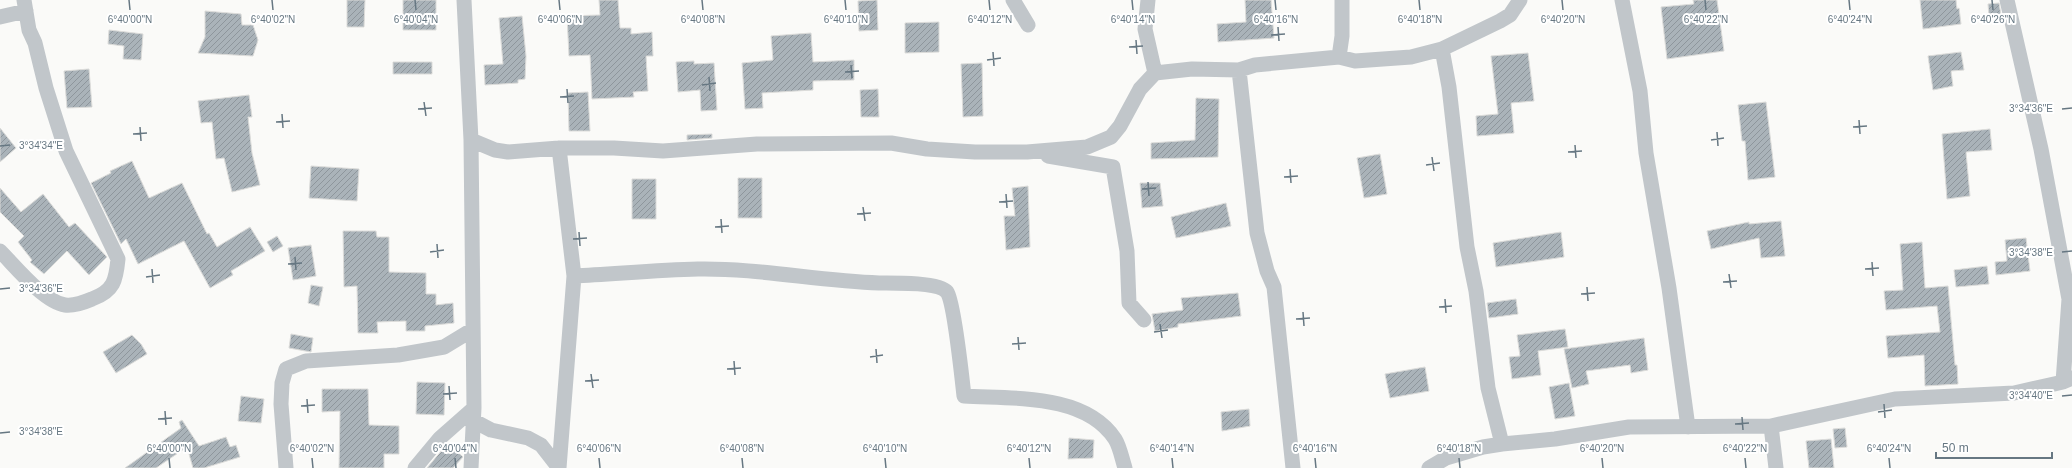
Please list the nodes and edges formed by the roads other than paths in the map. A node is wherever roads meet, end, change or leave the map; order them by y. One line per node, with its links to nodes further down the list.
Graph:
1 (464, 0): 15 (street)
2 (1013, 0): 10 (street)
3 (1148, 0): 14 (street)
4 (1342, 0): 12 (street)
5 (1520, 0): 11 (street)
6 (1622, 0): 25 (street)
7 (2007, 0): 22 (street)
8 (25, 5): 9 (street); 18 (street)
9 (0, 17)
10 (1028, 25)
11 (1442, 49): 12 (street); 26 (street)
12 (1339, 57): 13 (street)
13 (1239, 70): 14 (street); 32 (street)
14 (1155, 73): 17 (street)
15 (470, 140): 16 (street); 21 (street)
16 (559, 148): 17 (street); 19 (street)
17 (1027, 152): 20 (street)
18 (0, 251)
19 (574, 276): 30 (street); 31 (street)
20 (1144, 320)
21 (472, 330): 23 (street); 27 (street)
22 (2068, 380): 24 (street)
23 (474, 415): 28 (street); 29 (street); 30 (street)
24 (1771, 426): 25 (street); 34 (street)
25 (1688, 427): 26 (street)
26 (1502, 444): 33 (street)
27 (286, 468)
28 (415, 468)
29 (471, 468)
30 (559, 468)
31 (1125, 468)
32 (1293, 468)
33 (1429, 468)
34 (1776, 468)

